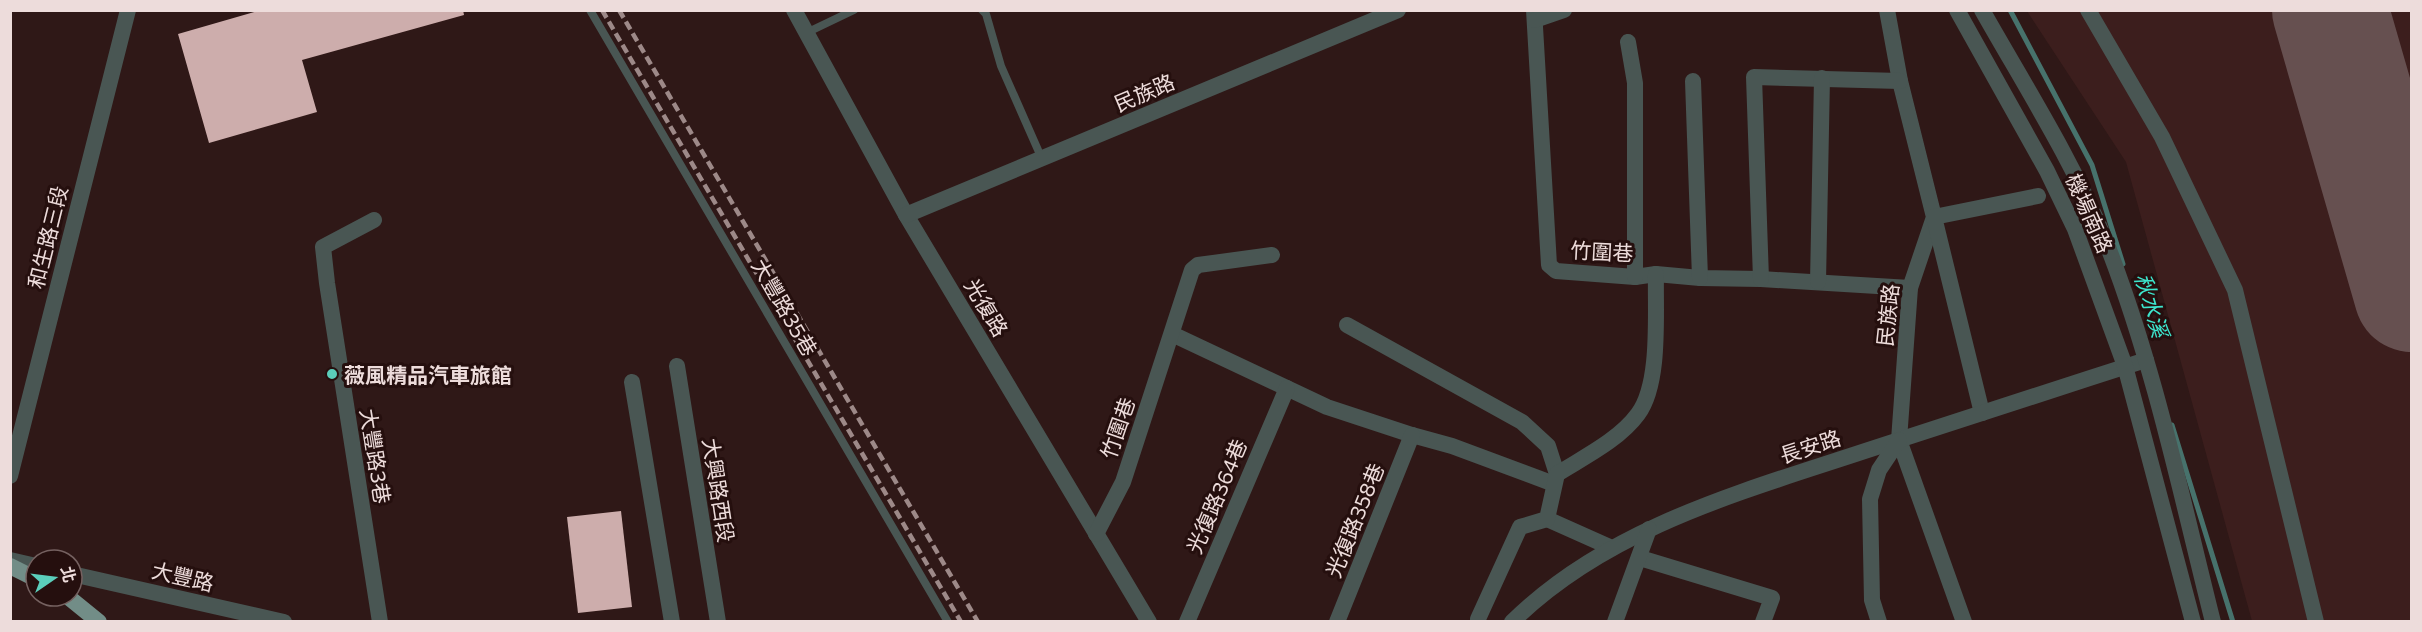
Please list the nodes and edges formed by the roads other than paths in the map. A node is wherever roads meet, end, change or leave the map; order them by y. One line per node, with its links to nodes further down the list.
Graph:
1 (128, 10): 40 (street, 和生路三段)
2 (591, 10): 57 (lane, 大豐路35巷)
3 (794, 10): 13 (street, 光復路)
4 (854, 10): 13 (lane)
5 (982, 10): 18 (lane)
6 (1398, 10): 18 (street, 民族路)
7 (1564, 10): 12 (street)
8 (1887, 10): 17 (street)
9 (1957, 10): 34 (street, 機場南路)
10 (1982, 10): 32 (street, 機場南路)
11 (2088, 10): 68 (street)
12 (1534, 15): 25 (street, 竹圍巷)
13 (806, 33): 20 (street, 光復路)
14 (1628, 42): 25 (street)
15 (1822, 78): 17 (street); 27 (street); 28 (street)
16 (1693, 81): 26 (street)
17 (1900, 81): 21 (street)
18 (1042, 159): 20 (street, 民族路)
19 (2038, 196): 21 (street)
20 (906, 215): 44 (street, 光復路)
21 (1934, 217): 29 (street, 民族路); 37 (street)
22 (374, 220): 54 (street, 大豐路3巷)
23 (1272, 255): 31 (street, 竹圍巷)
24 (1656, 274): 25 (street, 竹圍巷); 26 (street, 竹圍巷); 41 (street)
25 (1635, 277)
26 (1700, 278): 27 (street, 竹圍巷)
27 (1761, 279): 28 (street, 竹圍巷)
28 (1818, 282): 29 (street, 竹圍巷)
29 (1910, 288): 39 (street, 民族路)
30 (1347, 325): 41 (street)
31 (1172, 334): 36 (street); 44 (street, 竹圍巷)
32 (2145, 360): 34 (street, 長安路); 67 (street, 機場南路)
33 (677, 366): 56 (street, 大興路西段)
34 (2125, 366): 37 (street, 長安路); 66 (street, 機場南路)
35 (632, 382): 55 (street)
36 (1287, 388): 38 (street); 59 (street, 光復路364巷)
37 (1982, 413): 39 (street, 長安路)
38 (1412, 435): 41 (street); 60 (street, 光復路358巷)
39 (1899, 440): 43 (street, 長安路); 64 (street); 65 (street, 民族路)
40 (10, 476)
41 (1555, 479): 42 (street)
42 (1547, 519): 45 (street); 51 (street)
43 (1649, 529): 45 (street, 長安路); 46 (street)
44 (1096, 534): 58 (street, 光復路)
45 (1612, 548): 61 (street, 長安路)
46 (1640, 558): 62 (street); 63 (street)
47 (10, 566): 48 (main road)
48 (24, 573)
49 (84, 577): 53 (street, 大豐路)
50 (82, 608): 52 (main road)
51 (1478, 619)
52 (99, 621)
53 (284, 621)
54 (380, 621)
55 (672, 621)
56 (718, 621)
57 (948, 621)
58 (1149, 621)
59 (1187, 621)
60 (1337, 621)
61 (1512, 621)
62 (1615, 621)
63 (1762, 621)
64 (1879, 621)
65 (1964, 621)
66 (2193, 621)
67 (2213, 621)
68 (2316, 621)

